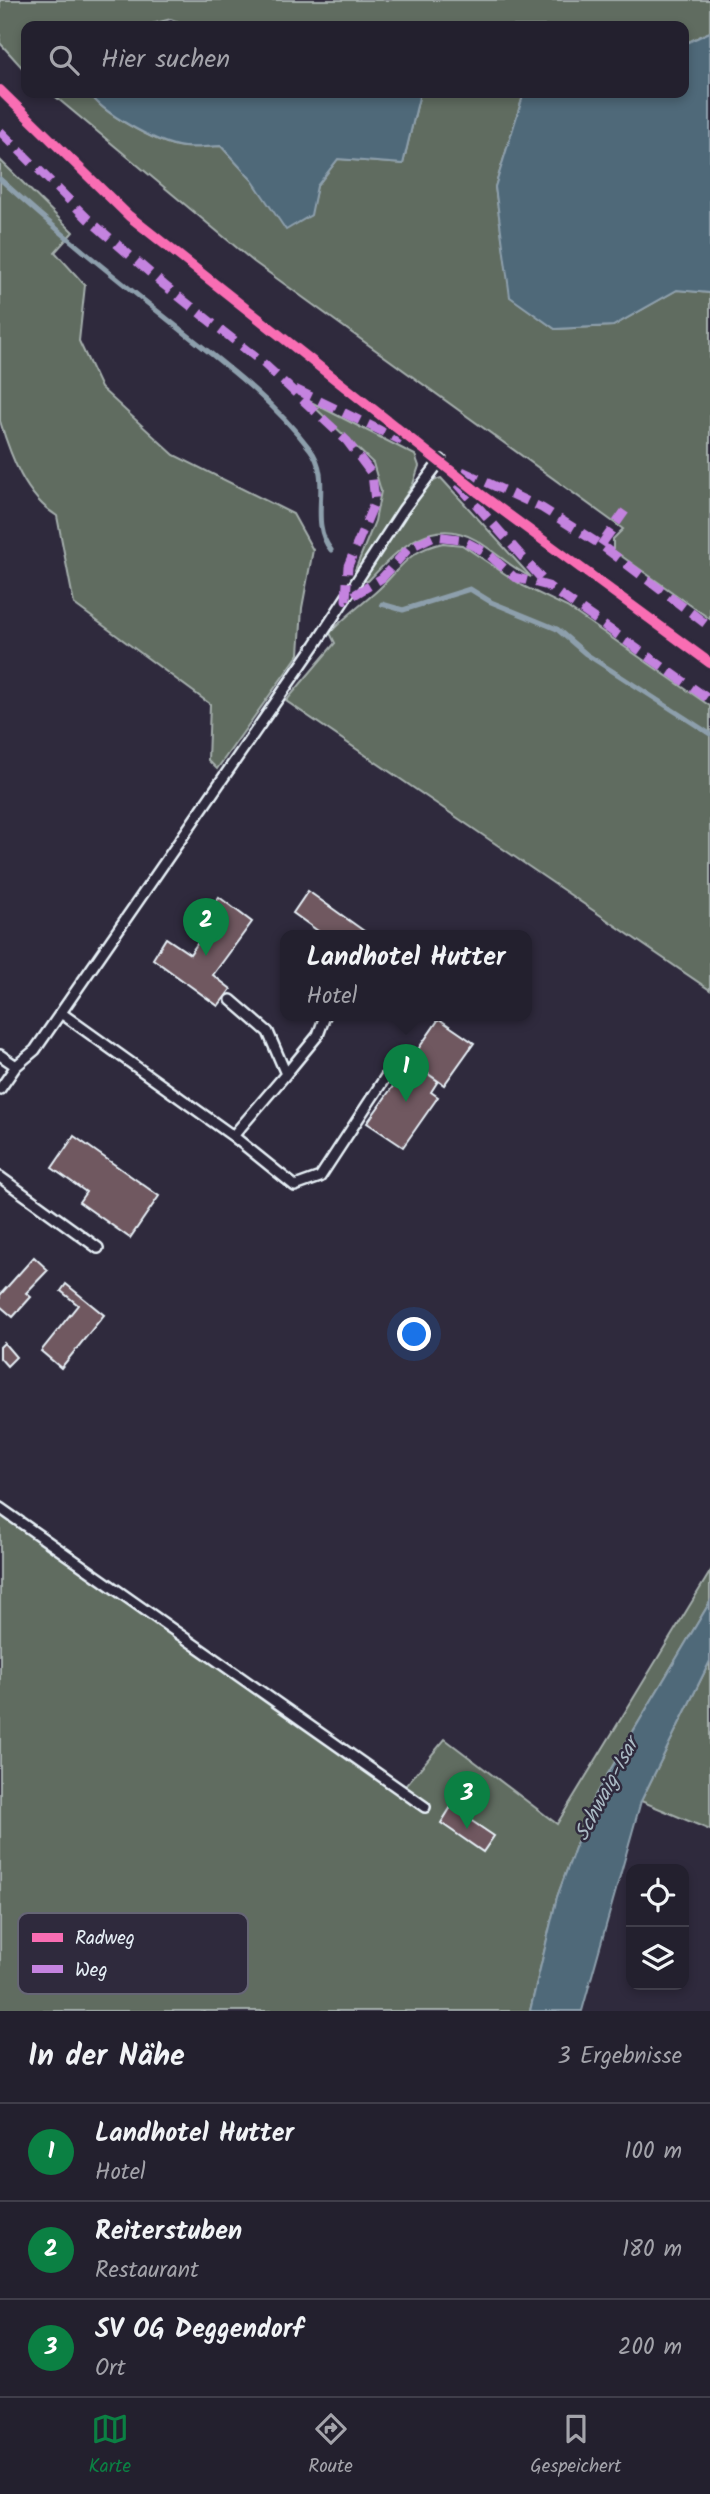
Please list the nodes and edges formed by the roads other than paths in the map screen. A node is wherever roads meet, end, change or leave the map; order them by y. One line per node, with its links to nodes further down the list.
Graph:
1 (441, 460): 3 (lane)
2 (231, 1000): 8 (lane)
3 (61, 1013): 7 (lane); 10 (lane)
4 (323, 1021): 8 (lane)
5 (0, 1055): 7 (lane)
6 (394, 1065): 10 (lane)
7 (16, 1066): 9 (lane)
8 (286, 1074): 10 (lane)
9 (0, 1090)
10 (233, 1136)
11 (0, 1177): 12 (lane)
12 (98, 1248)
13 (0, 1508): 14 (lane)
14 (425, 1807)

